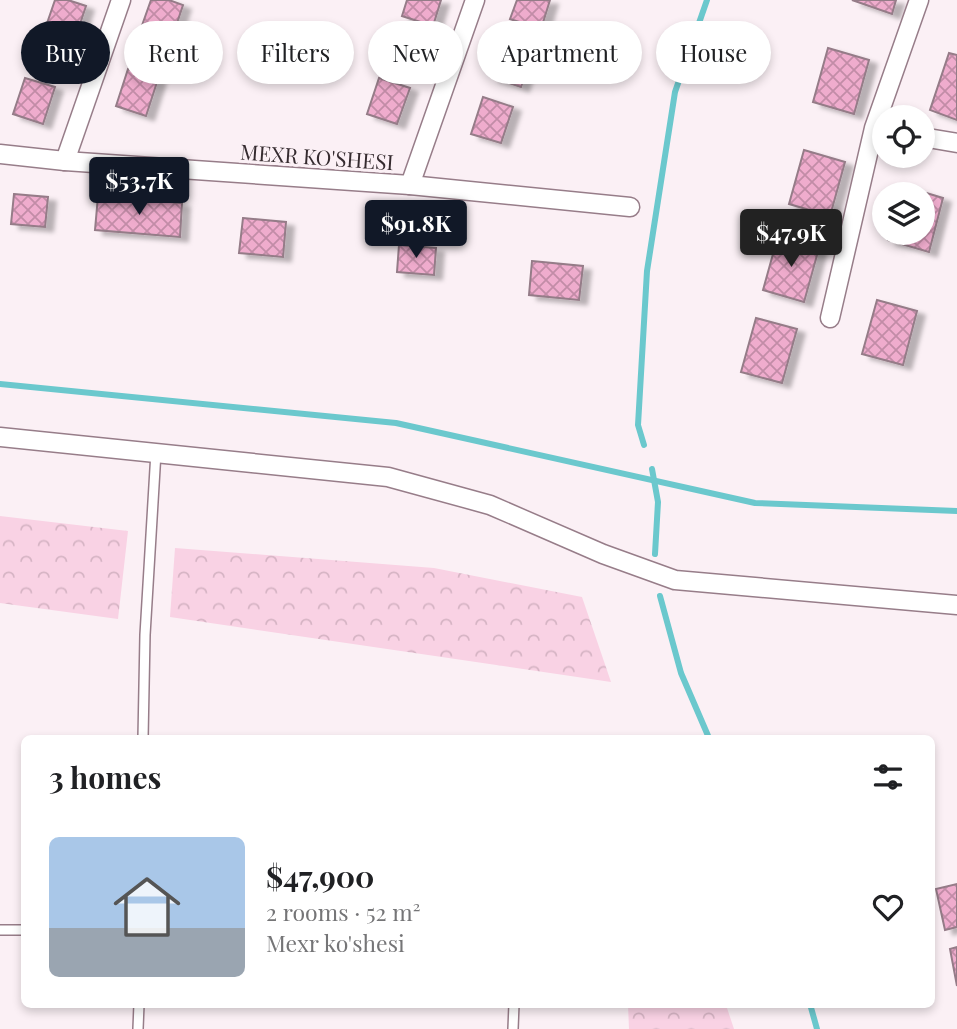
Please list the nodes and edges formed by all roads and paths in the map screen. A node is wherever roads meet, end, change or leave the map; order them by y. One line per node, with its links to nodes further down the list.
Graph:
1 (121, 0): 9 (street)
2 (475, 0): 10 (street)
3 (919, 0): 4 (street)
4 (886, 105)
5 (935, 139): 6 (street)
6 (957, 143)
7 (0, 154): 9 (street, MEXR KO'SHESI)
8 (872, 155): 12 (street)
9 (65, 161): 10 (street, MEXR KO'SHESI)
10 (410, 185): 11 (street, MEXR KO'SHESI)
11 (630, 208)
12 (830, 318)
13 (0, 437): 14 (street)
14 (156, 452): 15 (street); 16 (lane)
15 (957, 605)
16 (143, 735)
17 (0, 930): 18 (lane)
18 (21, 930)
19 (139, 1008): 21 (lane)
20 (514, 1008): 22 (lane)
21 (138, 1029)
22 (513, 1029)

